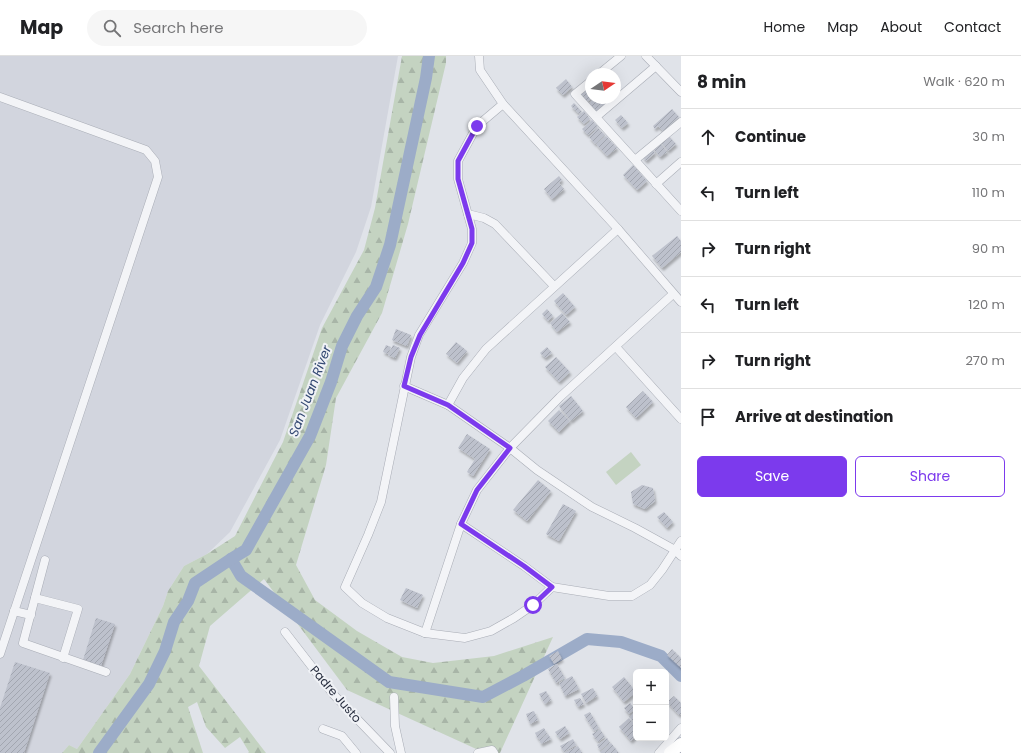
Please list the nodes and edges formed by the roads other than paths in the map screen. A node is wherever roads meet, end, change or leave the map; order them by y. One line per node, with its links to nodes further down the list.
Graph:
1 (479, 56): 9 (street)
2 (621, 56): 5 (street)
3 (646, 56): 4 (street)
4 (656, 66): 7 (street); 10 (street)
5 (606, 68)
6 (585, 86): 10 (street)
7 (681, 92)
8 (0, 97): 32 (street)
9 (502, 104): 16 (street); 17 (street)
10 (596, 117): 12 (street)
11 (681, 122): 12 (street)
12 (635, 160): 14 (street)
13 (681, 162): 14 (street)
14 (656, 184): 15 (street)
15 (679, 206)
16 (468, 214): 18 (street); 22 (street)
17 (618, 229): 18 (street); 19 (street)
18 (554, 286): 23 (street)
19 (673, 294): 20 (street); 21 (street)
20 (681, 302)
21 (616, 347): 24 (street); 25 (street)
22 (404, 386): 23 (street); 35 (street)
23 (448, 405): 25 (street)
24 (681, 419)
25 (510, 448): 26 (street); 28 (street)
26 (461, 524): 30 (street); 35 (street)
27 (681, 542): 28 (street)
28 (678, 553): 30 (street)
29 (45, 560): 31 (street)
30 (552, 587): 35 (street)
31 (35, 598): 33 (street); 37 (street)
32 (14, 611): 33 (street); 36 (street)
33 (31, 615): 37 (street)
34 (285, 632): 44 (street, Padre Justo)
35 (426, 633)
36 (0, 654)
37 (63, 658): 38 (street)
38 (106, 672)
39 (394, 696): 45 (street)
40 (681, 728): 48 (street)
41 (323, 729): 43 (street)
42 (681, 744): 49 (highway)
43 (356, 753)
44 (390, 753)
45 (401, 753)
46 (478, 753): 47 (street)
47 (494, 753)
48 (659, 753)
49 (670, 753)

